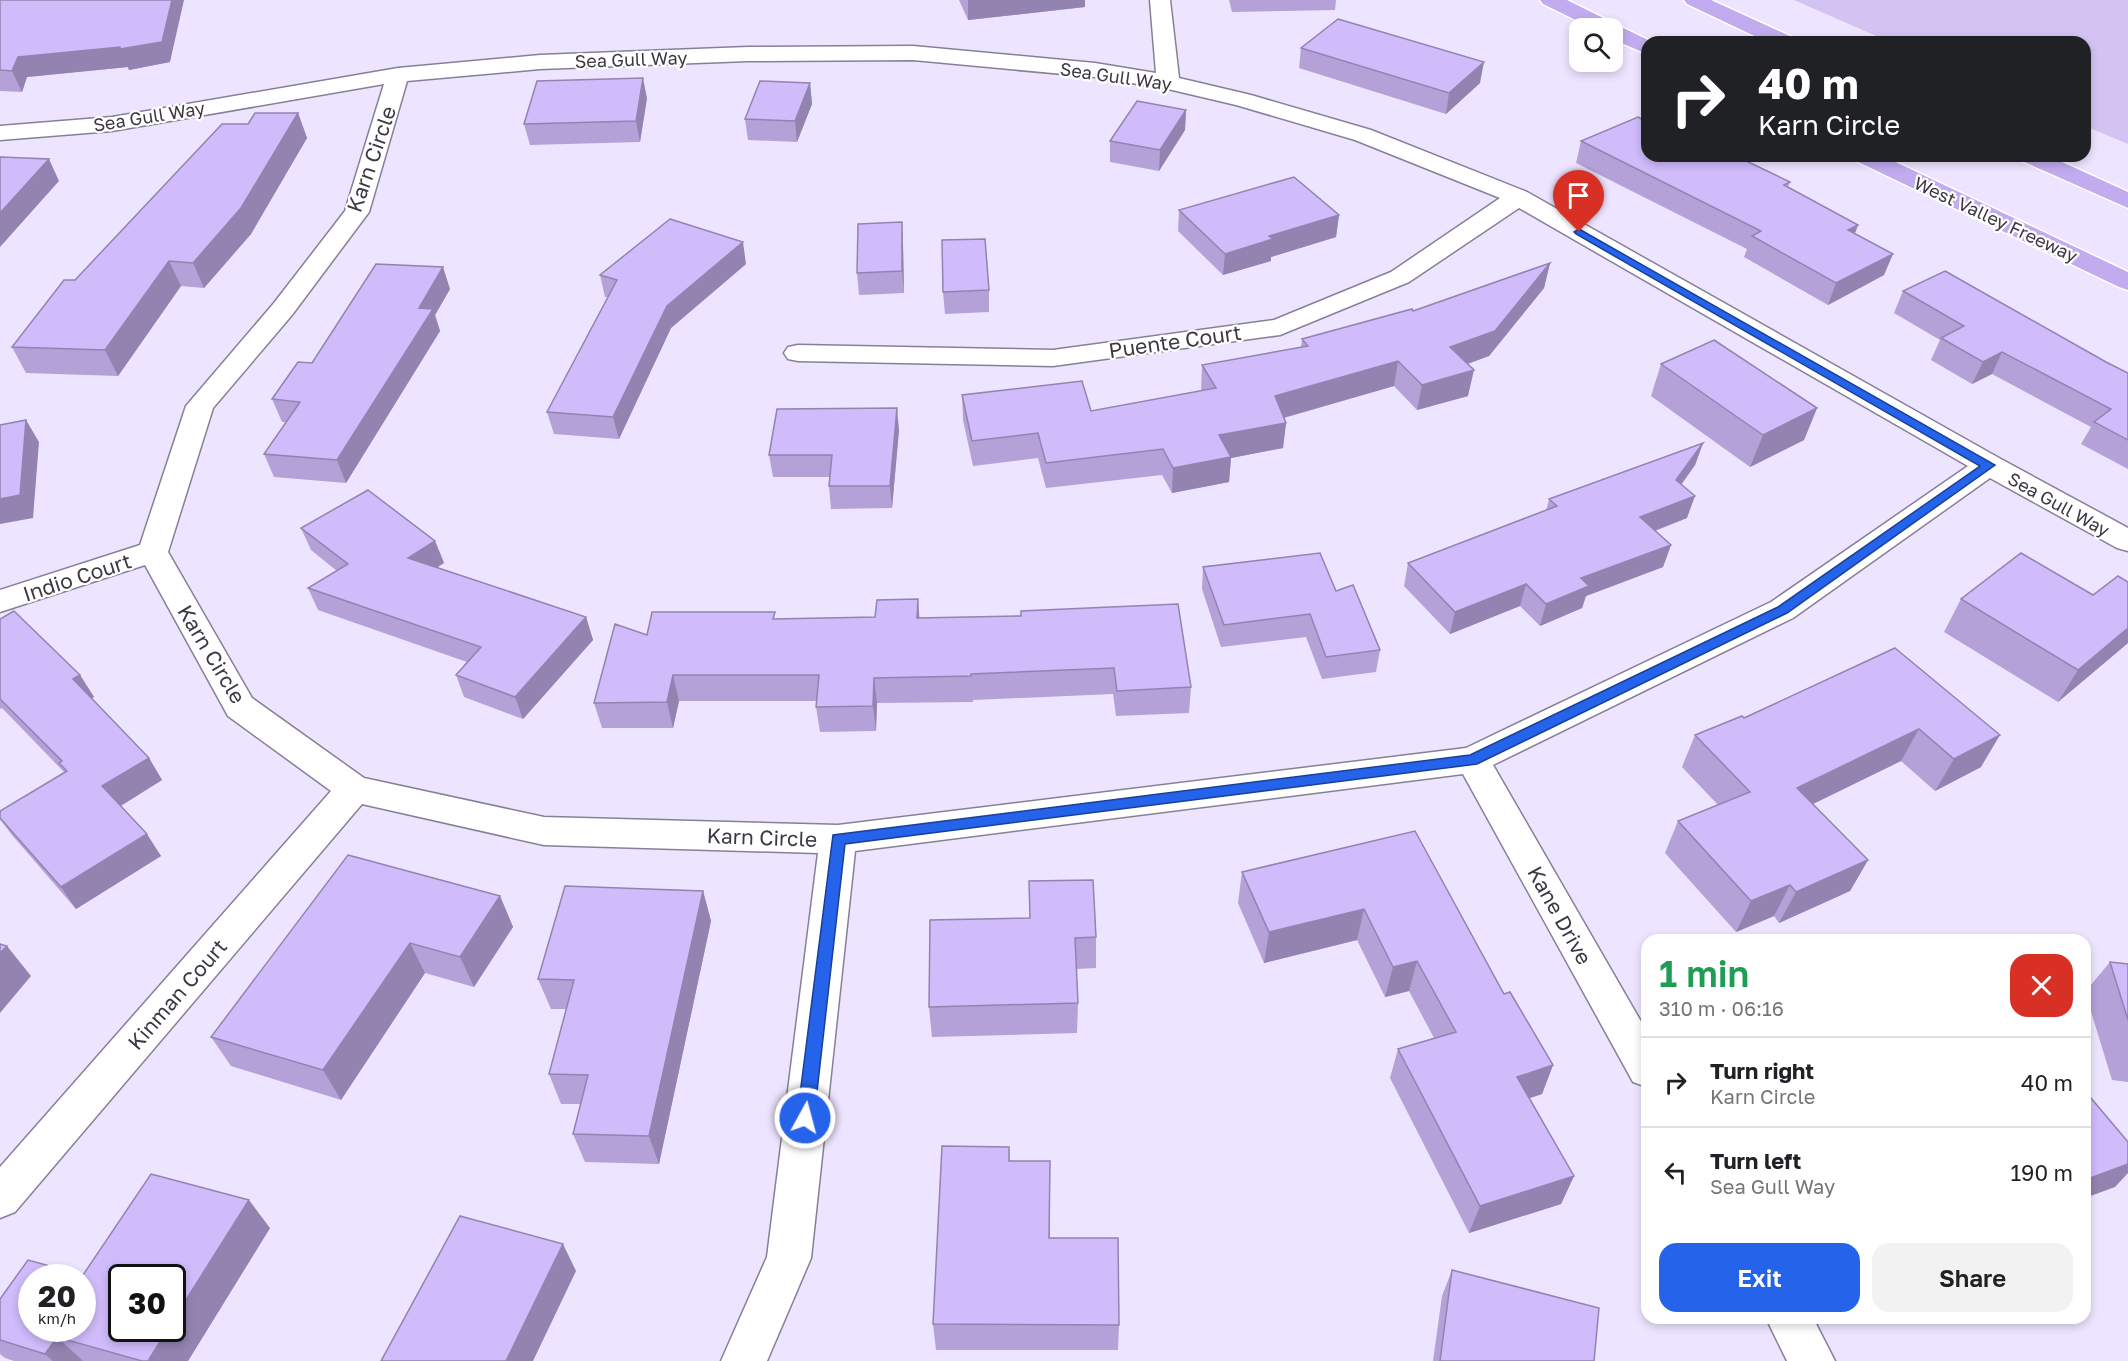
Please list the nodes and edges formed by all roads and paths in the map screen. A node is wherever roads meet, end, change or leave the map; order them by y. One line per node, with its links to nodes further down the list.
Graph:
1 (1160, 0): 9 (street)
2 (1550, 0): 4 (highway)
3 (1694, 0): 6 (highway)
4 (1587, 18)
5 (1623, 36): 7 (highway)
6 (1771, 36)
7 (1641, 45)
8 (398, 75): 9 (street, Sea Gull Way); 10 (street, Sea Gull Way); 19 (street, Karn Circle)
9 (1168, 82): 13 (street, Sea Gull Way)
10 (0, 133)
11 (1877, 162): 15 (highway, West Valley Freeway)
12 (2043, 162): 14 (highway)
13 (1518, 197): 16 (street, Puente Court); 17 (street, Sea Gull Way)
14 (2128, 201)
15 (2128, 282)
16 (798, 354)
17 (1989, 465): 18 (street, Sea Gull Way); 21 (street, Karn Circle)
18 (2128, 541)
19 (153, 552): 20 (street, Indio Court); 22 (street, Karn Circle)
20 (0, 602)
21 (1472, 760): 23 (street, Karn Circle); 24 (street, Kane Drive)
22 (354, 789): 23 (street, Karn Circle); 25 (street, Kinman Court)
23 (838, 839): 27 (street)
24 (1641, 1058)
25 (0, 1198)
26 (1791, 1324): 28 (street)
27 (744, 1361)
28 (1812, 1361)

